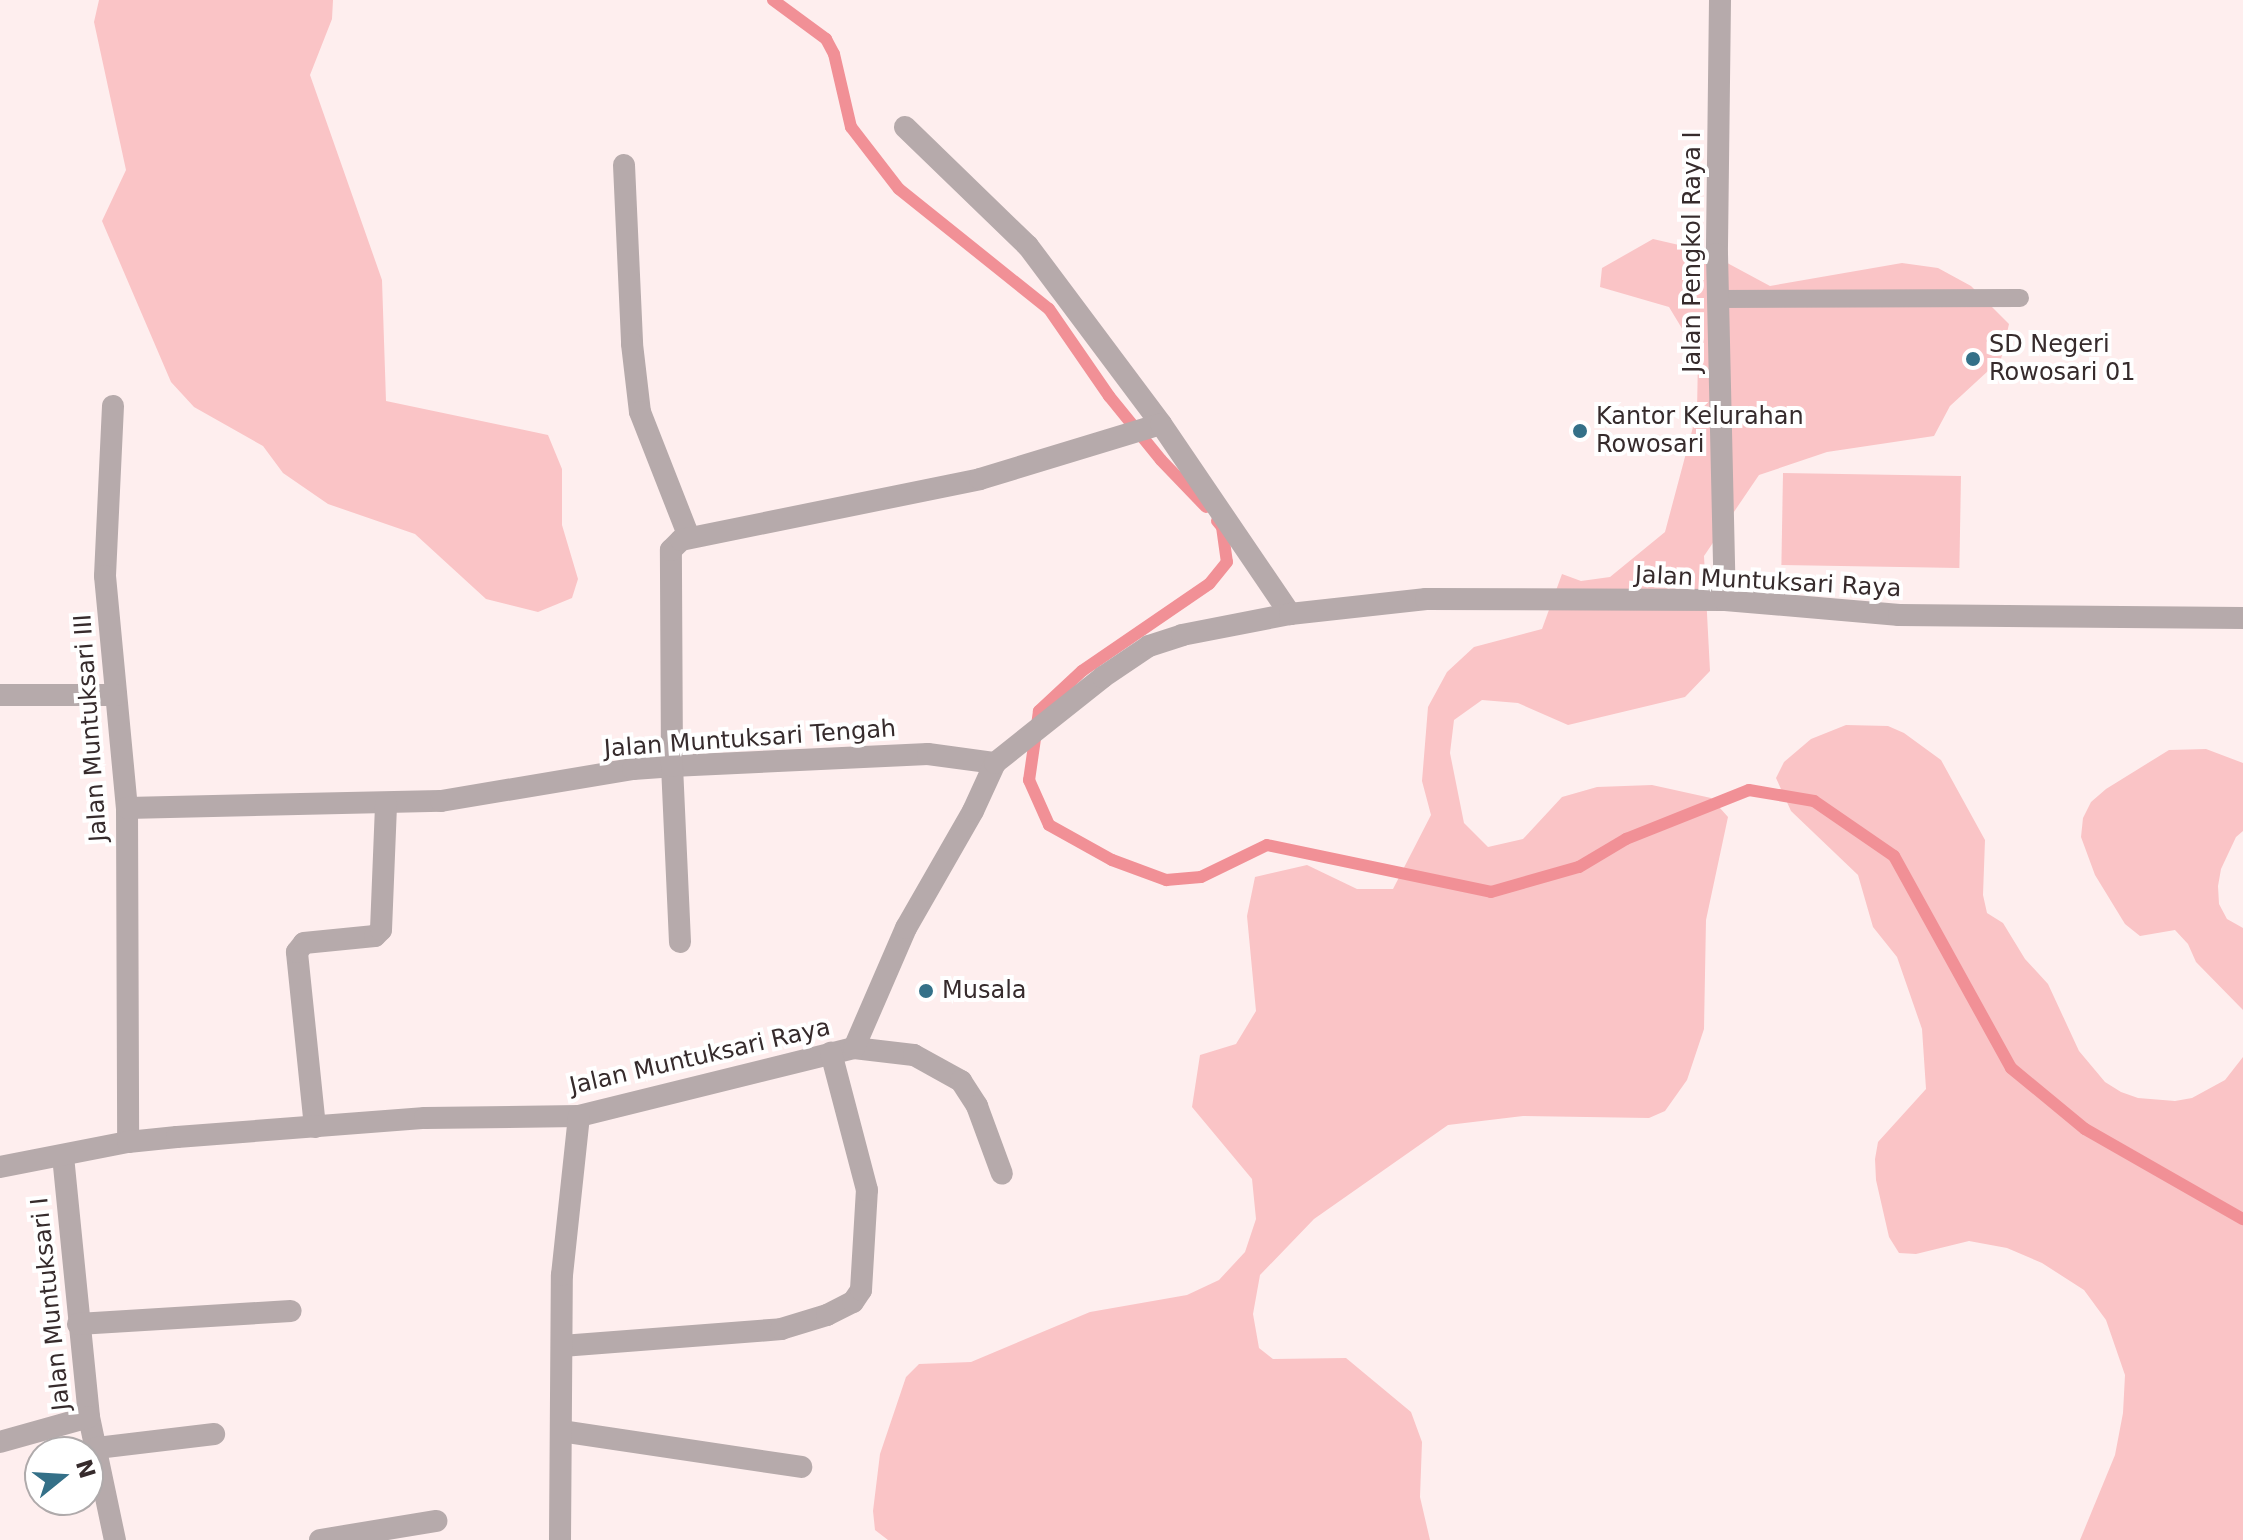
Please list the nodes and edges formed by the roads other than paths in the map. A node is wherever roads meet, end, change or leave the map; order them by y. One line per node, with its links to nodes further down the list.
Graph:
1 (1720, 0): 5 (street, Jalan Pengkol Raya I)
2 (905, 127): 7 (street)
3 (624, 165): 8 (street)
4 (2020, 298): 5 (lane)
5 (1718, 299): 9 (street, Jalan Pengkol Raya I)
6 (113, 406): 13 (street, Jalan Muntuksari III)
7 (1154, 427): 8 (street); 10 (street)
8 (689, 537): 15 (street)
9 (1725, 600): 10 (street, Jalan Muntuksari Raya); 11 (street, Jalan Muntuksari Raya)
10 (1290, 614): 14 (street, Jalan Muntuksari Raya)
11 (2243, 618)
12 (0, 695): 13 (street)
13 (116, 695): 17 (street, Jalan Muntuksari III)
14 (995, 763): 15 (street, Jalan Muntuksari Tengah); 19 (street, Jalan Muntuksari Raya)
15 (672, 766): 16 (street, Jalan Muntuksari Tengah); 18 (street)
16 (386, 803): 17 (street, Jalan Muntuksari Tengah); 22 (street)
17 (127, 808): 23 (street, Jalan Muntuksari III)
18 (680, 942)
19 (854, 1048): 20 (street, Jalan Muntuksari Raya); 26 (street)
20 (831, 1053): 21 (street, Jalan Muntuksari Raya); 29 (street)
21 (579, 1116): 22 (street, Jalan Muntuksari Raya); 29 (street)
22 (315, 1127): 23 (street, Jalan Muntuksari Raya)
23 (128, 1142): 24 (street, Jalan Muntuksari Raya)
24 (63, 1156): 25 (street, Jalan Muntuksari Raya); 28 (street, Jalan Muntuksari I)
25 (0, 1167)
26 (1002, 1174)
27 (291, 1311): 28 (street)
28 (78, 1324): 30 (street, Jalan Muntuksari I)
29 (562, 1346): 31 (street)
30 (89, 1417): 33 (street, Jalan Muntuksari I); 34 (street)
31 (561, 1431): 36 (street); 41 (street)
32 (214, 1434): 35 (street)
33 (94, 1436)
34 (0, 1442)
35 (104, 1447)
36 (801, 1467)
37 (104, 1484): 39 (street, Jalan Muntuksari I)
38 (436, 1521): 40 (street)
39 (115, 1540)
40 (320, 1540)
41 (560, 1540)

